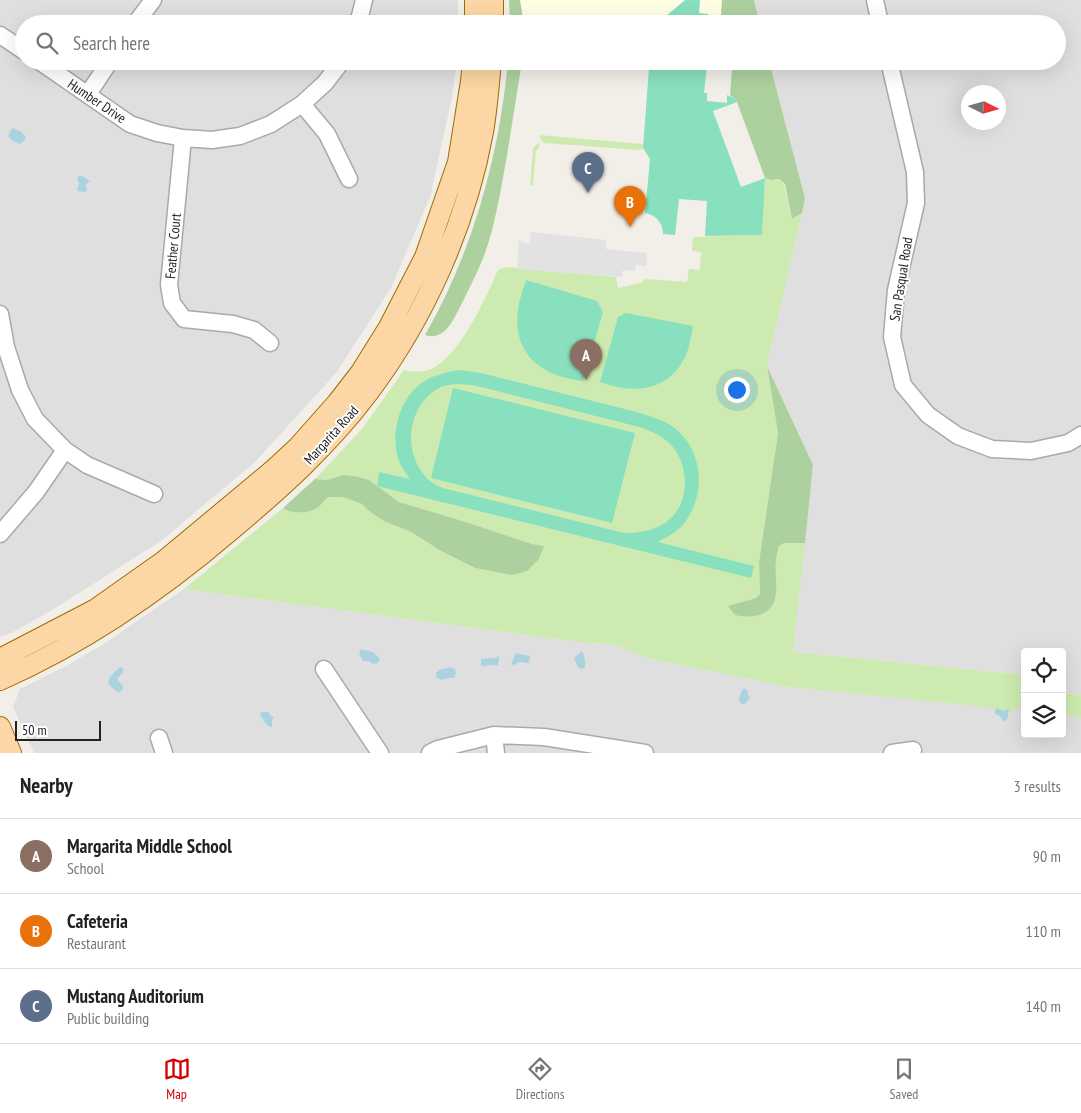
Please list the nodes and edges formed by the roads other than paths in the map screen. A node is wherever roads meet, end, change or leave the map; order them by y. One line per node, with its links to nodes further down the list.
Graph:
1 (152, 0): 6 (street)
2 (364, 0): 7 (street)
3 (475, 0): 8 (main road)
4 (493, 0): 9 (main road)
5 (874, 0): 10 (street)
6 (141, 15)
7 (360, 15)
8 (475, 15)
9 (493, 15)
10 (878, 15)
11 (0, 35): 12 (street)
12 (15, 45)
13 (52, 70): 19 (street, Humber Drive)
14 (104, 70): 19 (street)
15 (335, 70): 20 (street, Humber Drive)
16 (472, 70): 29 (main road, Margarita Road)
17 (491, 70): 31 (main road, Margarita Road)
18 (891, 70): 25 (street, San Pasqual Road)
19 (88, 94): 21 (street, Humber Drive)
20 (302, 104): 21 (street, Humber Drive); 22 (street)
21 (183, 138): 24 (street, Feather Court)
22 (349, 179)
23 (0, 314): 26 (street)
24 (270, 343)
25 (1081, 435)
26 (65, 450): 27 (street); 28 (street)
27 (154, 494)
28 (0, 534)
29 (0, 659)
30 (324, 669): 36 (street)
31 (0, 680)
32 (0, 727): 35 (main road)
33 (494, 735): 37 (street); 38 (street); 39 (street)
34 (913, 750): 40 (street)
35 (11, 753)
36 (380, 753)
37 (430, 753)
38 (496, 753)
39 (645, 753)
40 (892, 753)

